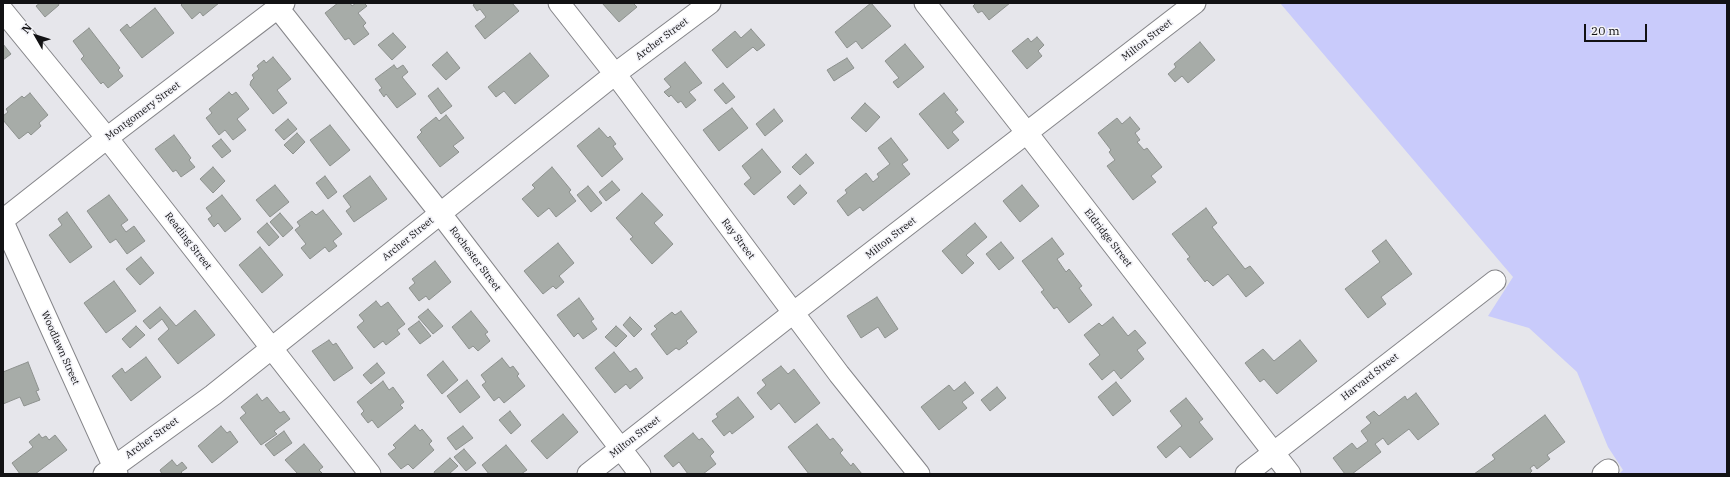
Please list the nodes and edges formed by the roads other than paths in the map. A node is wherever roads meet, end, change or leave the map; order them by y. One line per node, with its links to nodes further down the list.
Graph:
1 (559, 3): 7 (street, Ray Street)
2 (710, 3): 7 (street, Archer Street)
3 (925, 3): 8 (street, Eldridge Street)
4 (1195, 3): 8 (street, Milton Street)
5 (281, 5): 9 (street, Montgomery Street); 10 (street, Rochester Street)
6 (3, 11): 9 (street, Reading Street)
7 (615, 74): 10 (street, Archer Street); 13 (street, Ray Street)
8 (1027, 133): 13 (street, Milton Street); 16 (street, Eldridge Street)
9 (107, 138): 11 (street, Montgomery Street); 14 (street, Reading Street)
10 (440, 213): 14 (street, Archer Street); 15 (street, Rochester Street)
11 (3, 221): 17 (street, Woodlawn Street)
12 (1495, 281): 16 (street, Harvard Street)
13 (793, 313): 15 (street, Milton Street); 21 (street, Ray Street)
14 (272, 348): 17 (street, Archer Street); 18 (street, Reading Street)
15 (620, 449): 19 (street, Milton Street); 20 (street, Rochester Street)
16 (1274, 453): 22 (street, Harvard Street); 23 (street, Eldridge Street)
17 (111, 472)
18 (370, 474)
19 (588, 474)
20 (640, 474)
21 (919, 474)
22 (1246, 474)
23 (1290, 474)

